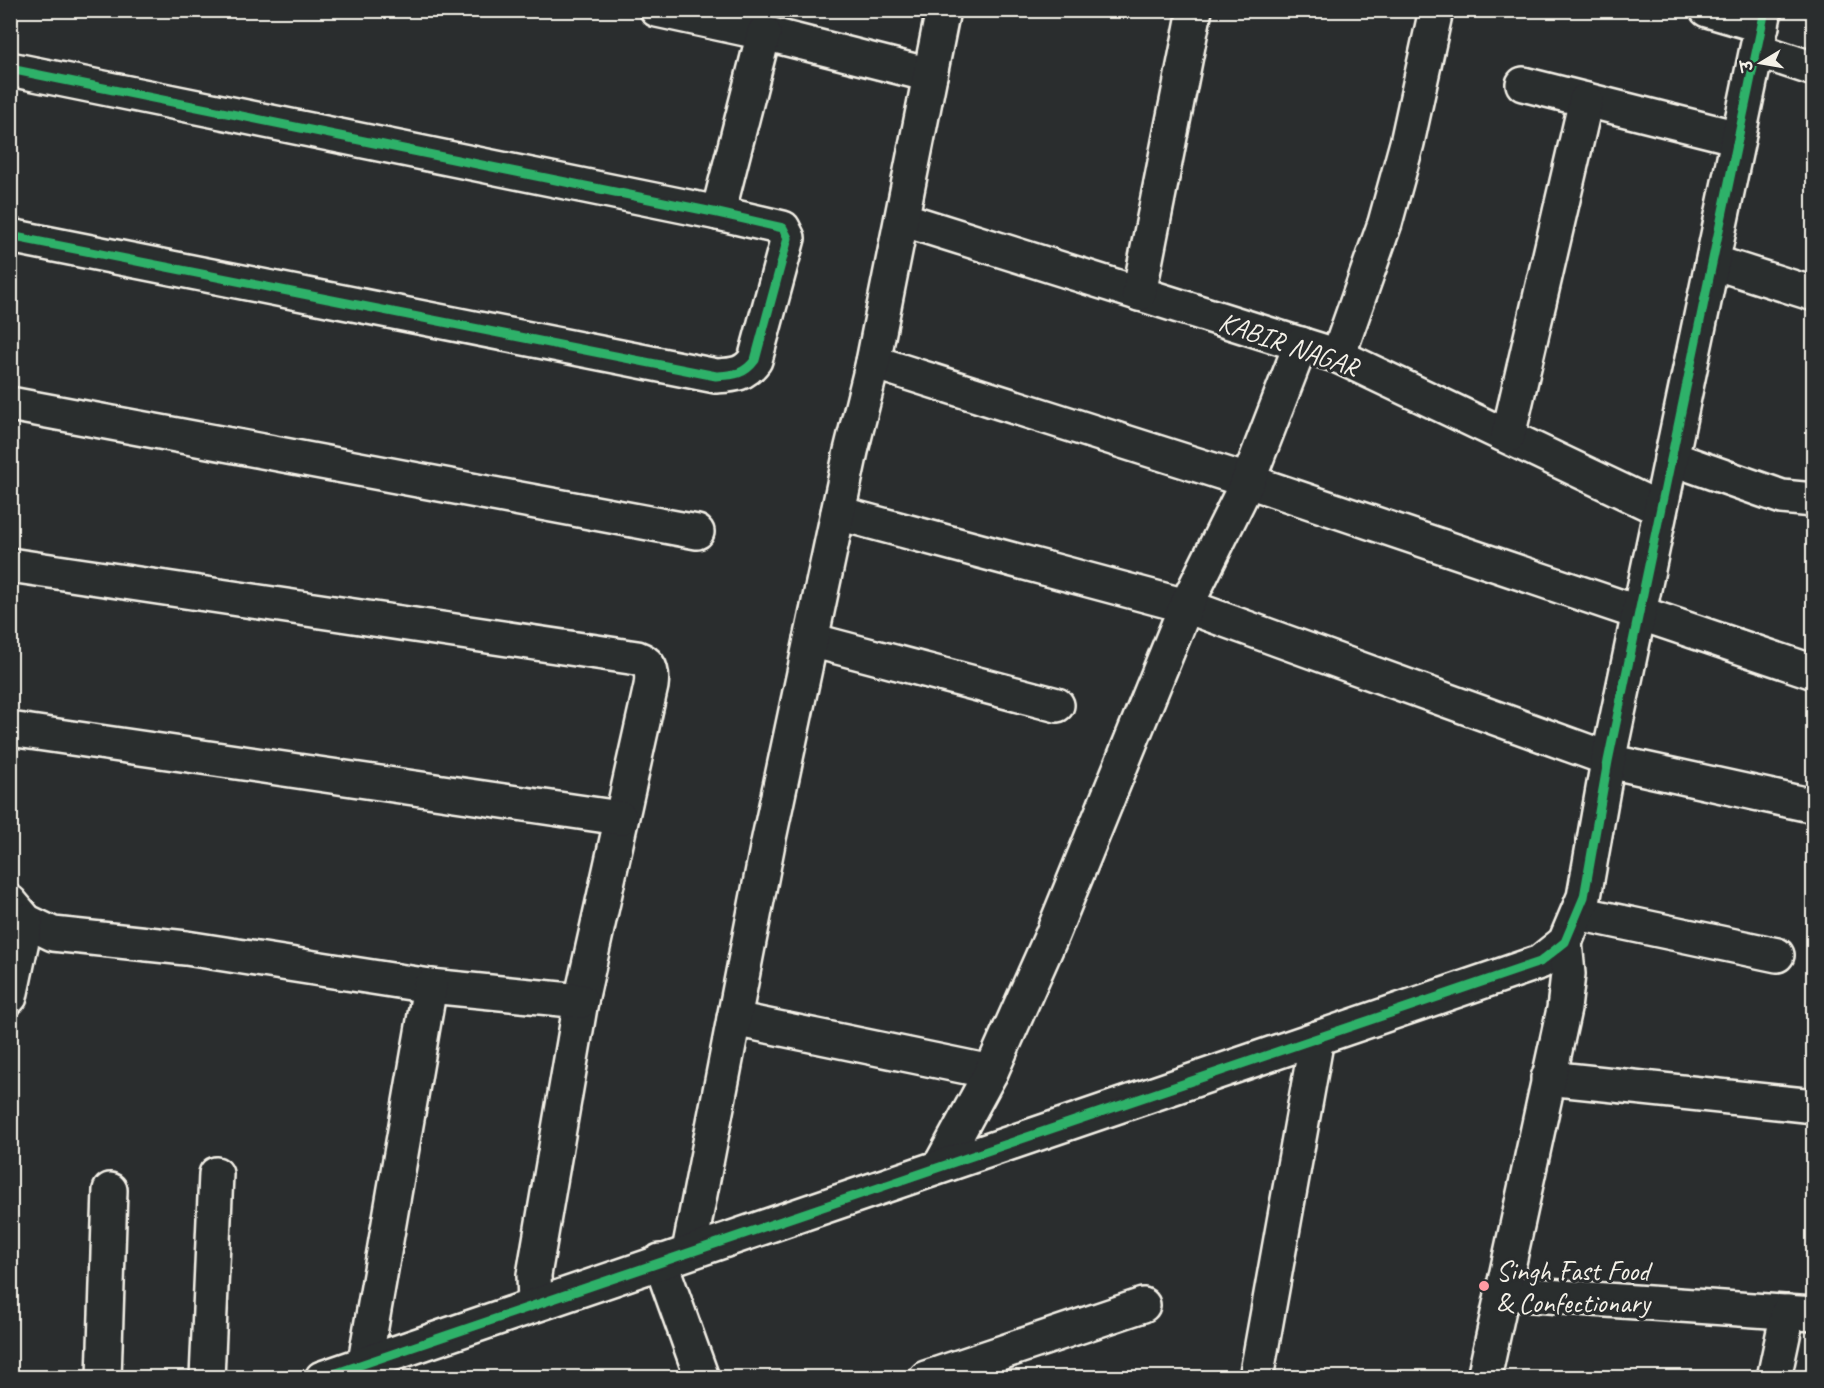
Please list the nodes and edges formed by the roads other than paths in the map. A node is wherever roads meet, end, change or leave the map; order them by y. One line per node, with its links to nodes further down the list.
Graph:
1 (657, 10): 7 (street)
2 (944, 10): 10 (street)
3 (1195, 10): 18 (street)
4 (1436, 10): 21 (street)
5 (1707, 10): 6 (street)
6 (1761, 29): 9 (street); 13 (street)
7 (764, 33): 10 (street); 14 (street)
8 (10, 69): 14 (street)
9 (1814, 69)
10 (930, 75): 15 (street)
11 (1523, 84): 12 (street)
12 (1586, 100): 13 (street); 24 (street)
13 (1738, 138): 17 (street)
14 (718, 213): 16 (street)
15 (902, 219): 18 (street, KABIR NAGAR); 22 (street)
16 (10, 236)
17 (1713, 262): 19 (street); 25 (street)
18 (1138, 294): 20 (street, KABIR NAGAR)
19 (1814, 294)
20 (1301, 344): 21 (street, KABIR NAGAR); 26 (street)
21 (1338, 356): 24 (street, KABIR NAGAR)
22 (873, 362): 26 (street); 29 (street)
23 (10, 404): 30 (street)
24 (1508, 436): 28 (street, KABIR NAGAR)
25 (1671, 458): 27 (street); 28 (street)
26 (1248, 481): 32 (street); 33 (street)
27 (1814, 500)
28 (1659, 509): 33 (street)
29 (838, 513): 32 (street); 34 (street)
30 (697, 531)
31 (10, 565): 40 (street)
32 (1186, 606): 38 (street); 49 (street)
33 (1639, 615): 35 (street); 38 (street)
34 (811, 640): 36 (street); 47 (street)
35 (1814, 672)
36 (1057, 705)
37 (10, 729): 40 (street)
38 (1608, 761): 39 (street); 42 (street)
39 (1814, 806)
40 (620, 818): 46 (street)
41 (18, 911): 44 (street); 45 (street)
42 (1571, 928): 43 (street); 48 (street); 50 (street)
43 (1777, 955)
44 (430, 986): 46 (street); 60 (street)
45 (10, 997)
46 (581, 1001): 57 (street)
47 (734, 1019): 49 (street); 55 (street)
48 (1317, 1038): 52 (street); 66 (street)
49 (991, 1072): 52 (street)
50 (1548, 1078): 51 (street); 56 (street)
51 (1814, 1106)
52 (940, 1166): 55 (street)
53 (216, 1174): 62 (street)
54 (110, 1190): 61 (street)
55 (674, 1256): 57 (street); 64 (street)
56 (1502, 1293): 59 (street); 67 (street)
57 (535, 1304): 60 (street)
58 (1143, 1305): 65 (street)
59 (1801, 1313): 68 (street)
60 (365, 1362): 63 (street)
61 (104, 1377)
62 (207, 1377)
63 (322, 1377)
64 (702, 1377)
65 (926, 1377)
66 (1256, 1377)
67 (1484, 1377)
68 (1774, 1377)

